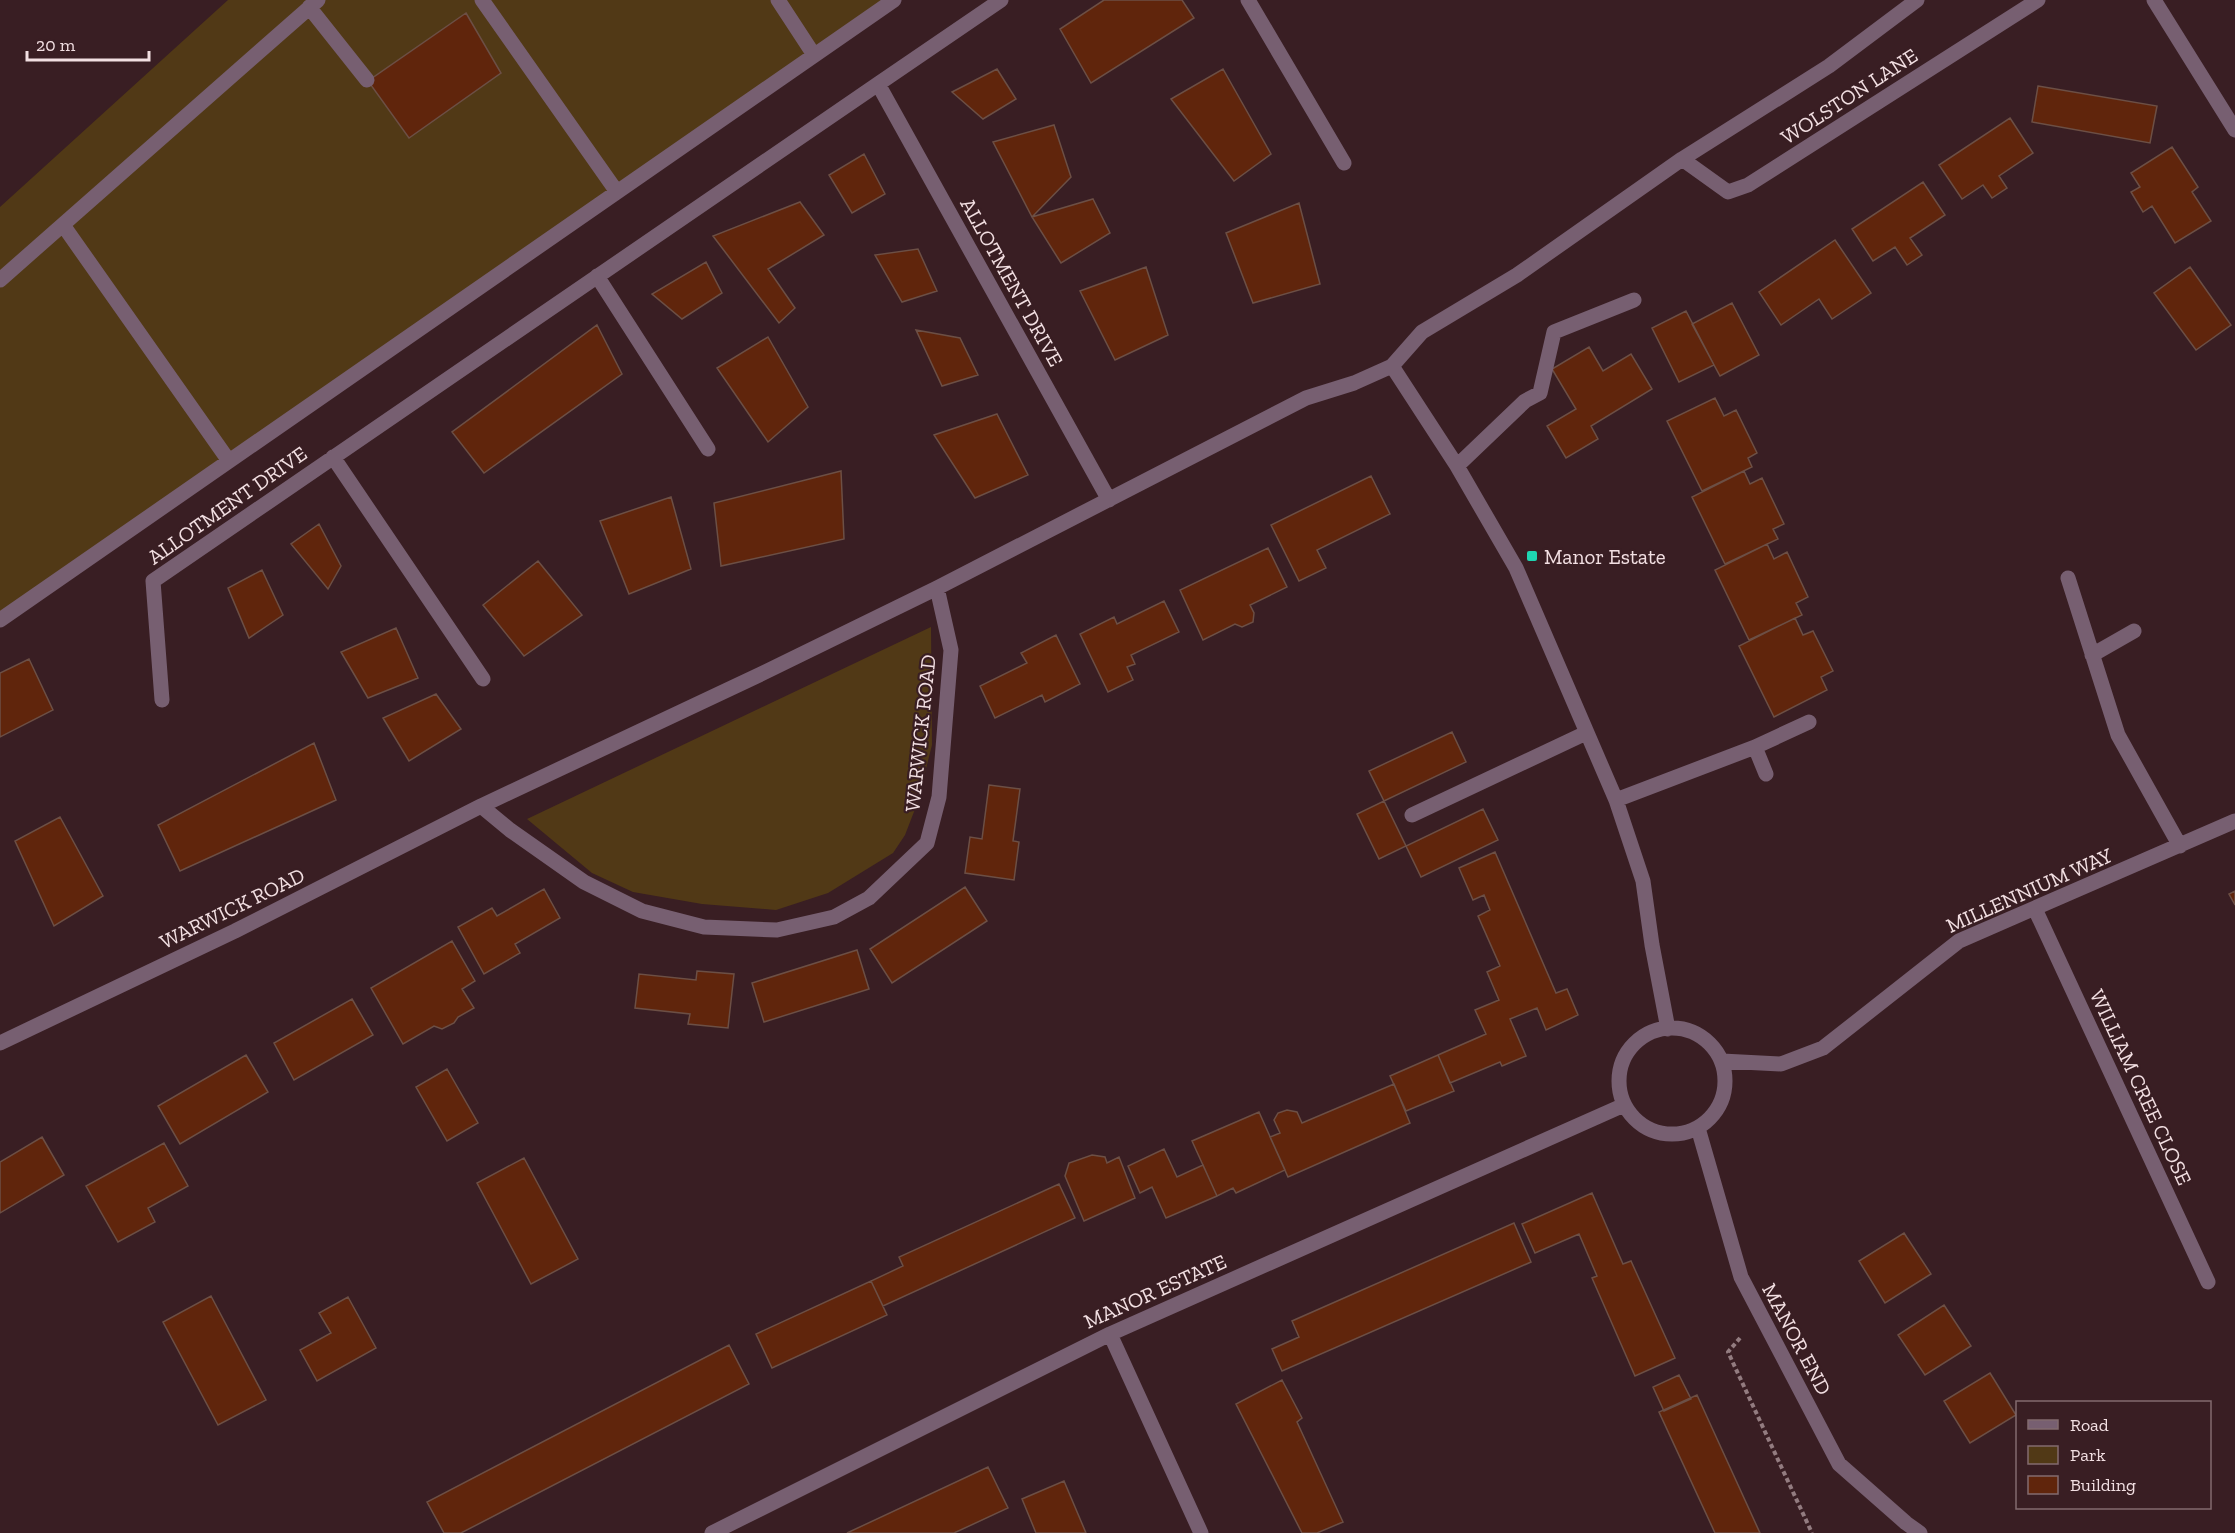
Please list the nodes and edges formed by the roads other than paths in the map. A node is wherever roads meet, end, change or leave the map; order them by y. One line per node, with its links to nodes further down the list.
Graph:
1 (482, 0): 16 (street)
2 (778, 0): 10 (street)
3 (894, 0): 10 (street)
4 (1001, 0): 12 (street, ALLOTMENT DRIVE)
5 (1248, 0): 15 (street)
6 (1917, 0): 14 (street, WOLSTON LANE)
7 (2038, 0): 14 (street, WOLSTON LANE)
8 (2154, 0): 13 (street)
9 (314, 4): 11 (street); 17 (street)
10 (814, 55): 16 (street)
11 (368, 80)
12 (878, 84): 18 (street, ALLOTMENT DRIVE); 26 (street, ALLOTMENT DRIVE)
13 (2235, 130)
14 (1682, 159): 21 (street, WOLSTON LANE)
15 (1344, 163)
16 (617, 192): 24 (street)
17 (63, 225): 19 (street); 24 (street)
18 (597, 276): 22 (street); 23 (street, ALLOTMENT DRIVE)
19 (0, 280)
20 (1634, 300): 25 (street)
21 (1392, 366): 25 (street); 26 (street, WARWICK ROAD)
22 (708, 449)
23 (333, 457): 32 (street, ALLOTMENT DRIVE); 33 (street, ALLOTMENT DRIVE)
24 (229, 461): 29 (street)
25 (1457, 466): 35 (street)
26 (1109, 500): 28 (street, WARWICK ROAD)
27 (2068, 578): 31 (street)
28 (937, 588): 39 (street, WARWICK ROAD); 39 (street, WARWICK ROAD)
29 (0, 620)
30 (2134, 631): 31 (street)
31 (2092, 655): 42 (street)
32 (483, 679)
33 (162, 700)
34 (1809, 722): 36 (street)
35 (1586, 733): 38 (street); 40 (street)
36 (1755, 747): 37 (street); 38 (street)
37 (1766, 774)
38 (1616, 800): 44 (street)
39 (481, 806): 45 (street, WARWICK ROAD)
40 (1412, 815)
41 (2235, 820): 42 (street, MILLENNIUM WAY)
42 (2180, 846): 43 (street, MILLENNIUM WAY)
43 (2035, 909): 46 (street, MILLENNIUM WAY); 49 (street, WILLIAM CREE CLOSE)
44 (1668, 1029): 46 (street); 47 (street)
45 (0, 1043)
46 (1722, 1061): 48 (street)
47 (1624, 1105): 48 (street); 50 (street, MANOR ESTATE)
48 (1698, 1128): 53 (street, MANOR END)
49 (2208, 1282)
50 (1110, 1334): 51 (street, MANOR ESTATE); 52 (street)
51 (712, 1533)
52 (1201, 1533)
53 (1920, 1533)

